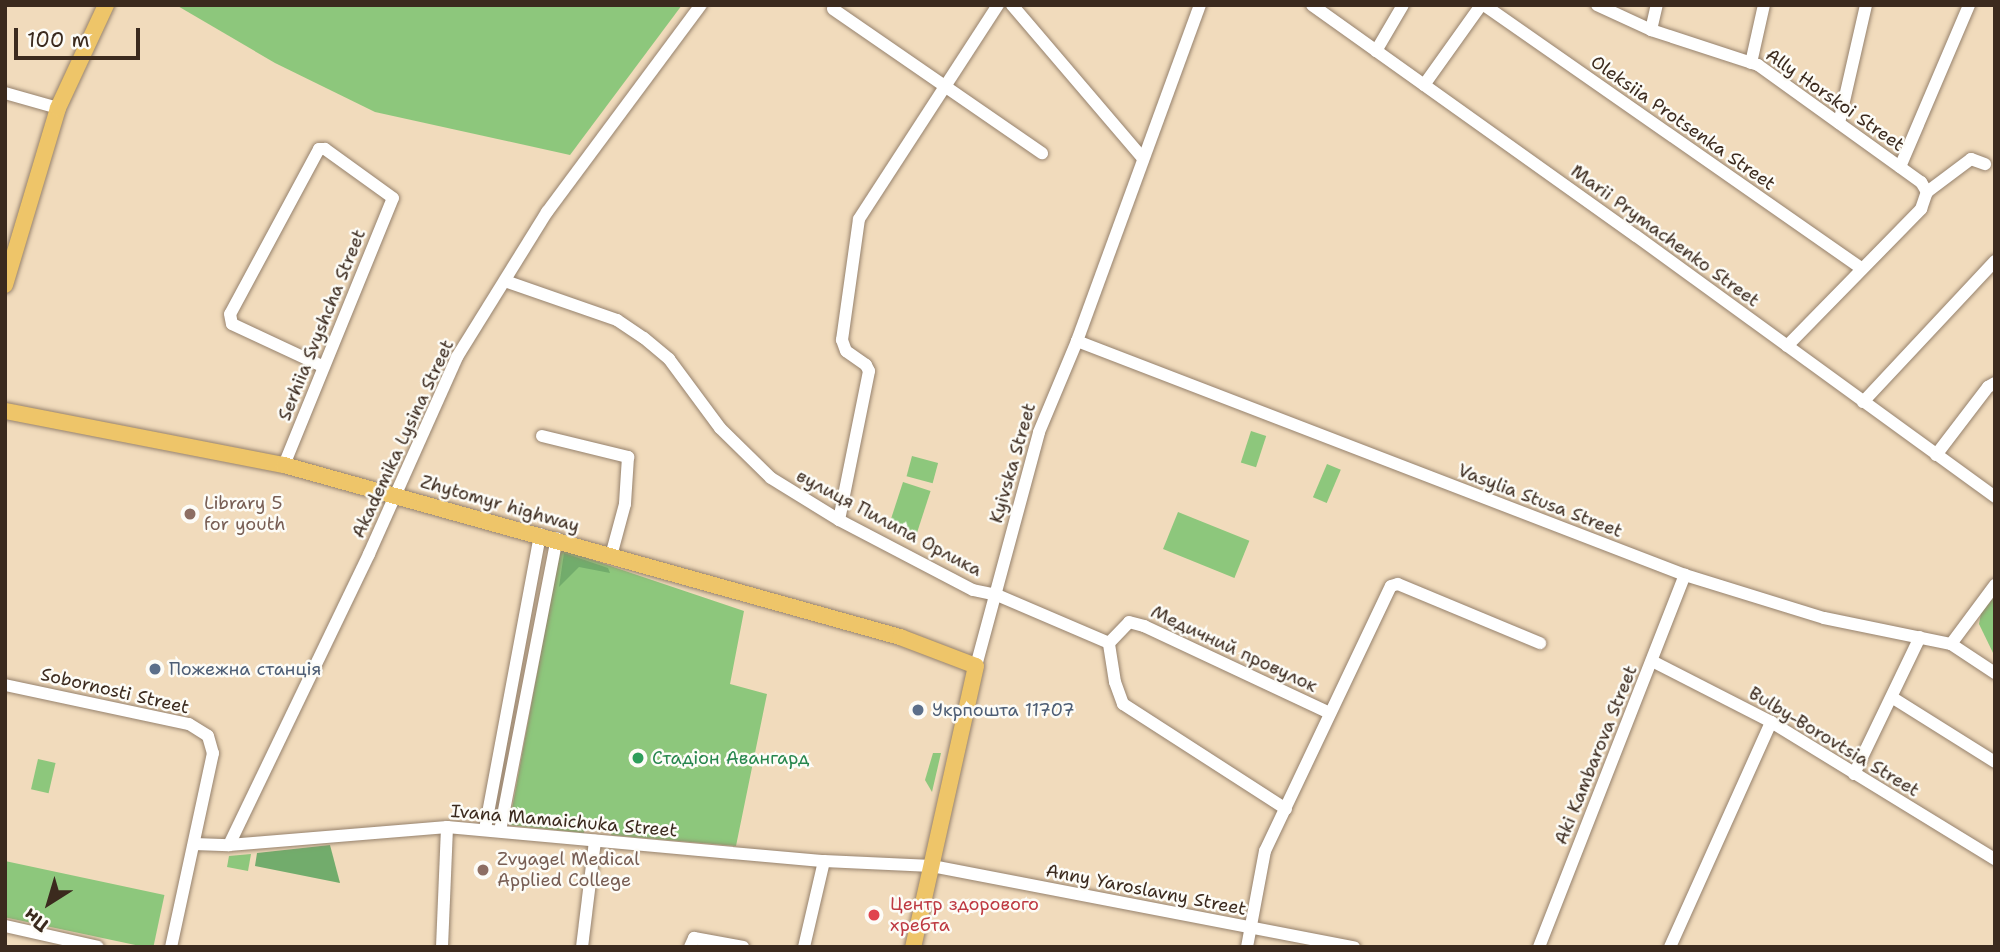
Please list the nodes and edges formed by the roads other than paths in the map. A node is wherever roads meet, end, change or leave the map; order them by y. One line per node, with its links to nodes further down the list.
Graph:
1 (106, 5): 21 (main road)
2 (701, 5): 30 (street, Akademika Lysina Street)
3 (998, 5): 19 (street)
4 (1012, 5): 24 (street)
5 (1200, 5): 24 (street, Kyivska Street)
6 (1312, 5): 16 (street, Marii Prymachenko Street)
7 (1403, 5): 16 (street)
8 (1483, 5): 18 (street); 29 (street, Oleksiia Protsenka Street)
9 (1597, 5): 15 (street, Ally Horskoi Street)
10 (1657, 5): 15 (street)
11 (1764, 5): 17 (street)
12 (1866, 5): 22 (street)
13 (1969, 5): 26 (street)
14 (833, 9): 19 (street)
15 (1651, 30): 17 (street, Ally Horskoi Street)
16 (1376, 51): 18 (street, Marii Prymachenko Street)
17 (1751, 63): 22 (street, Ally Horskoi Street)
18 (1424, 85): 33 (street, Marii Prymachenko Street)
19 (945, 87): 23 (street); 43 (street)
20 (5, 93): 21 (street)
21 (58, 108): 31 (main road)
22 (1839, 123): 26 (street, Ally Horskoi Street)
23 (1042, 153)
24 (1142, 157): 32 (street, Kyivska Street)
25 (1985, 164): 27 (street)
26 (1900, 167): 27 (street, Ally Horskoi Street)
27 (1927, 191): 29 (street)
28 (1995, 261): 36 (street)
29 (1862, 269): 33 (street)
30 (505, 281): 41 (street, Akademika Lysina Street); 43 (street, вулиця Пилипа Орлика)
31 (5, 285)
32 (1077, 341): 47 (street, Vasylia Stusa Street); 49 (street, Kyivska Street)
33 (1787, 346): 36 (street, Marii Prymachenko Street)
34 (322, 366): 34 (street, Serhiia Svyshcha Street); 40 (street, Serhiia Svyshcha Street)
35 (1995, 383): 39 (street)
36 (1863, 402): 39 (street, Marii Prymachenko Street)
37 (5, 411): 40 (main road, Zhytomyr highway)
38 (542, 436): 46 (street)
39 (1936, 455): 42 (street, Marii Prymachenko Street)
40 (284, 465): 41 (main road, Zhytomyr highway)
41 (395, 495): 44 (main road, Zhytomyr highway); 69 (street, Akademika Lysina Street)
42 (1995, 497)
43 (839, 520): 49 (street, вулиця Пилипа Орлика)
44 (540, 534): 45 (main road, Zhytomyr highway); 65 (street)
45 (557, 539): 46 (main road, Zhytomyr highway); 66 (street)
46 (611, 556): 55 (main road, Zhytomyr highway)
47 (1685, 575): 50 (street, Vasylia Stusa Street); 54 (street, Aki Kambarova Street)
48 (1995, 585): 53 (street)
49 (997, 595): 51 (street); 55 (street, Kyivska Street)
50 (1920, 637): 53 (street, Vasylia Stusa Street); 58 (street)
51 (1109, 643): 59 (street, Медичний провулок); 63 (street)
52 (1540, 643): 59 (street)
53 (1951, 644): 56 (street, Vasylia Stusa Street)
54 (1652, 661): 60 (street, Bulby-Borovtsia Street); 85 (street, Aki Kambarova Street)
55 (976, 666): 72 (main road, Kyivska Street)
56 (1995, 673)
57 (5, 685): 68 (street, Sobornosti Street)
58 (1893, 698): 61 (street); 62 (street)
59 (1329, 713): 63 (street, Медичний провулок)
60 (1771, 722): 62 (street, Bulby-Borovtsia Street); 86 (street)
61 (1995, 762)
62 (1853, 774): 70 (street, Bulby-Borovtsia Street)
63 (1286, 809): 74 (street, Медичний провулок)
64 (447, 827): 65 (street, Ivana Mamaichuka Street); 69 (street, Ivana Mamaichuka Street); 77 (street)
65 (485, 829): 66 (street, Ivana Mamaichuka Street)
66 (500, 831): 67 (street, Ivana Mamaichuka Street)
67 (595, 841): 71 (street, Ivana Mamaichuka Street); 78 (street)
68 (194, 844): 69 (street, Ivana Mamaichuka Street); 76 (street, Sobornosti Street)
69 (229, 845)
70 (1995, 859)
71 (824, 861): 72 (street, Ivana Mamaichuka Street); 81 (street)
72 (932, 866): 74 (street, Anny Yaroslavny Street); 82 (main road, Kyivska Street)
73 (5, 926): 75 (street)
74 (1250, 928): 83 (street, Медичний провулок); 84 (street, Anny Yaroslavny Street)
75 (98, 947)
76 (171, 947)
77 (442, 947)
78 (582, 947)
79 (690, 947): 80 (street)
80 (743, 947)
81 (804, 947)
82 (913, 947)
83 (1247, 947)
84 (1354, 947)
85 (1539, 947)
86 (1670, 947)

